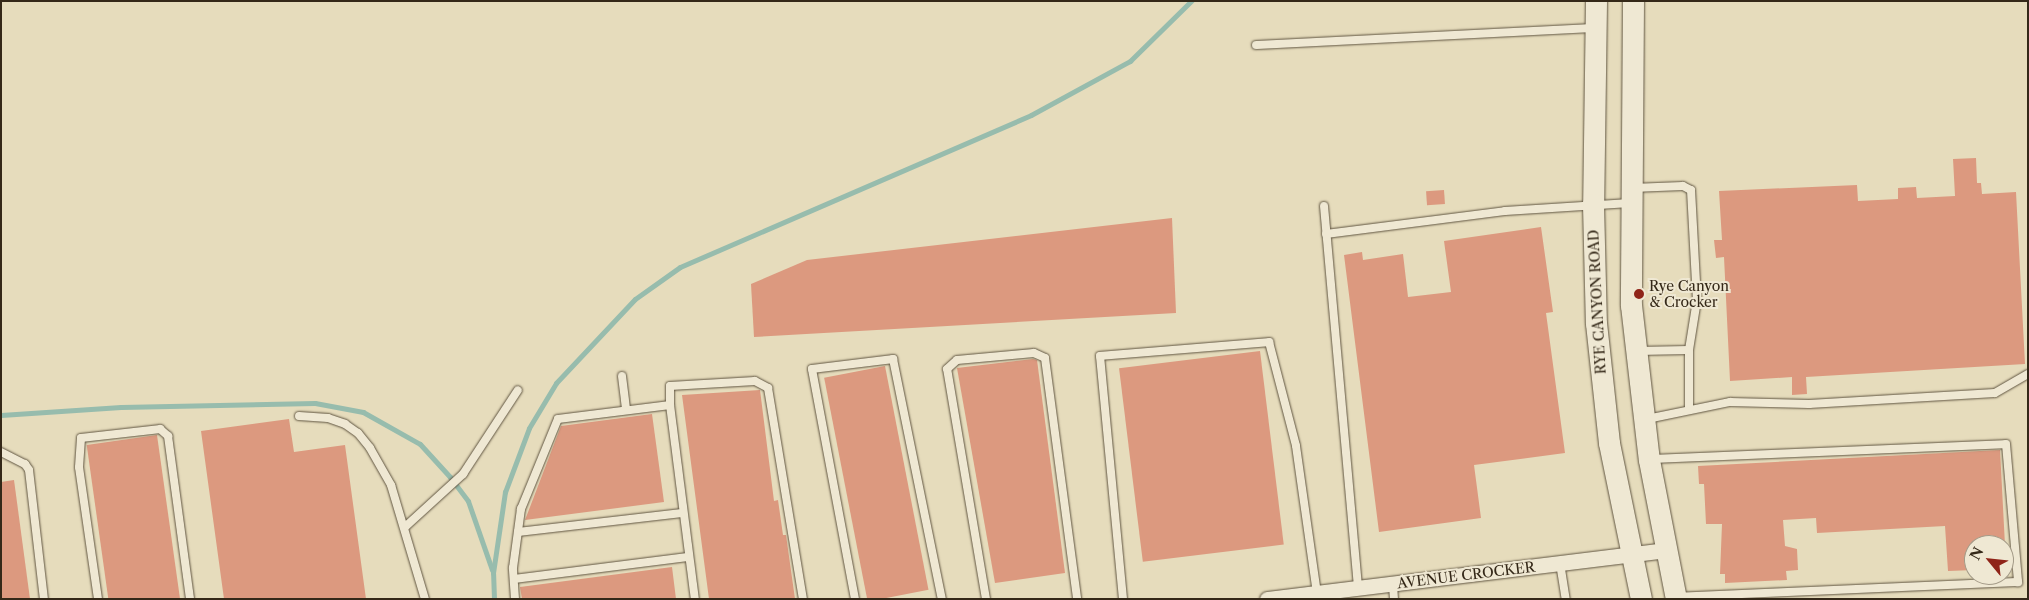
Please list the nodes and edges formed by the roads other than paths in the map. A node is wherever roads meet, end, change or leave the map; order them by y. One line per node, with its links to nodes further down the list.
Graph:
1 (1596, 1): 3 (main road, RYE CANYON ROAD)
2 (1633, 1): 5 (main road)
3 (1596, 28): 4 (lane); 6 (main road, RYE CANYON ROAD)
4 (1256, 45)
5 (1630, 195): 6 (lane); 9 (lane); 10 (main road)
6 (1593, 204): 8 (lane); 25 (main road, RYE CANYON ROAD)
7 (1324, 206): 8 (lane)
8 (1326, 234): 29 (lane)
9 (1689, 350): 10 (lane); 16 (lane)
10 (1636, 351): 18 (main road)
11 (2028, 374): 16 (lane)
12 (622, 376): 15 (lane)
13 (518, 390): 22 (lane)
14 (670, 405): 15 (lane); 21 (lane); 39 (lane)
15 (626, 410): 23 (lane)
16 (1689, 410): 18 (lane)
17 (299, 416): 22 (lane)
18 (1644, 420): 20 (main road)
19 (1, 452): 33 (lane)
20 (1649, 460): 24 (main road); 32 (lane)
21 (682, 513): 23 (lane); 26 (lane)
22 (405, 527): 36 (lane)
23 (518, 532): 28 (lane)
24 (1665, 550): 25 (street, AVENUE CROCKER); 32 (main road)
25 (1630, 554): 27 (street, AVENUE CROCKER); 47 (main road, RYE CANYON ROAD)
26 (688, 557): 28 (lane); 38 (lane)
27 (1560, 563): 30 (street, AVENUE CROCKER); 46 (lane)
28 (514, 579): 37 (lane)
29 (1358, 589): 30 (street, AVENUE CROCKER); 31 (street, AVENUE CROCKER)
30 (1393, 592)
31 (1317, 593): 44 (lane); 45 (street, AVENUE CROCKER)
32 (1676, 598)
33 (44, 599)
34 (98, 599): 35 (lane)
35 (190, 599)
36 (424, 599)
37 (515, 599)
38 (695, 599)
39 (803, 599)
40 (855, 599): 41 (lane)
41 (942, 599)
42 (986, 599): 43 (lane)
43 (1077, 599)
44 (1123, 599)
45 (1267, 599)
46 (1566, 599)
47 (1642, 599)

